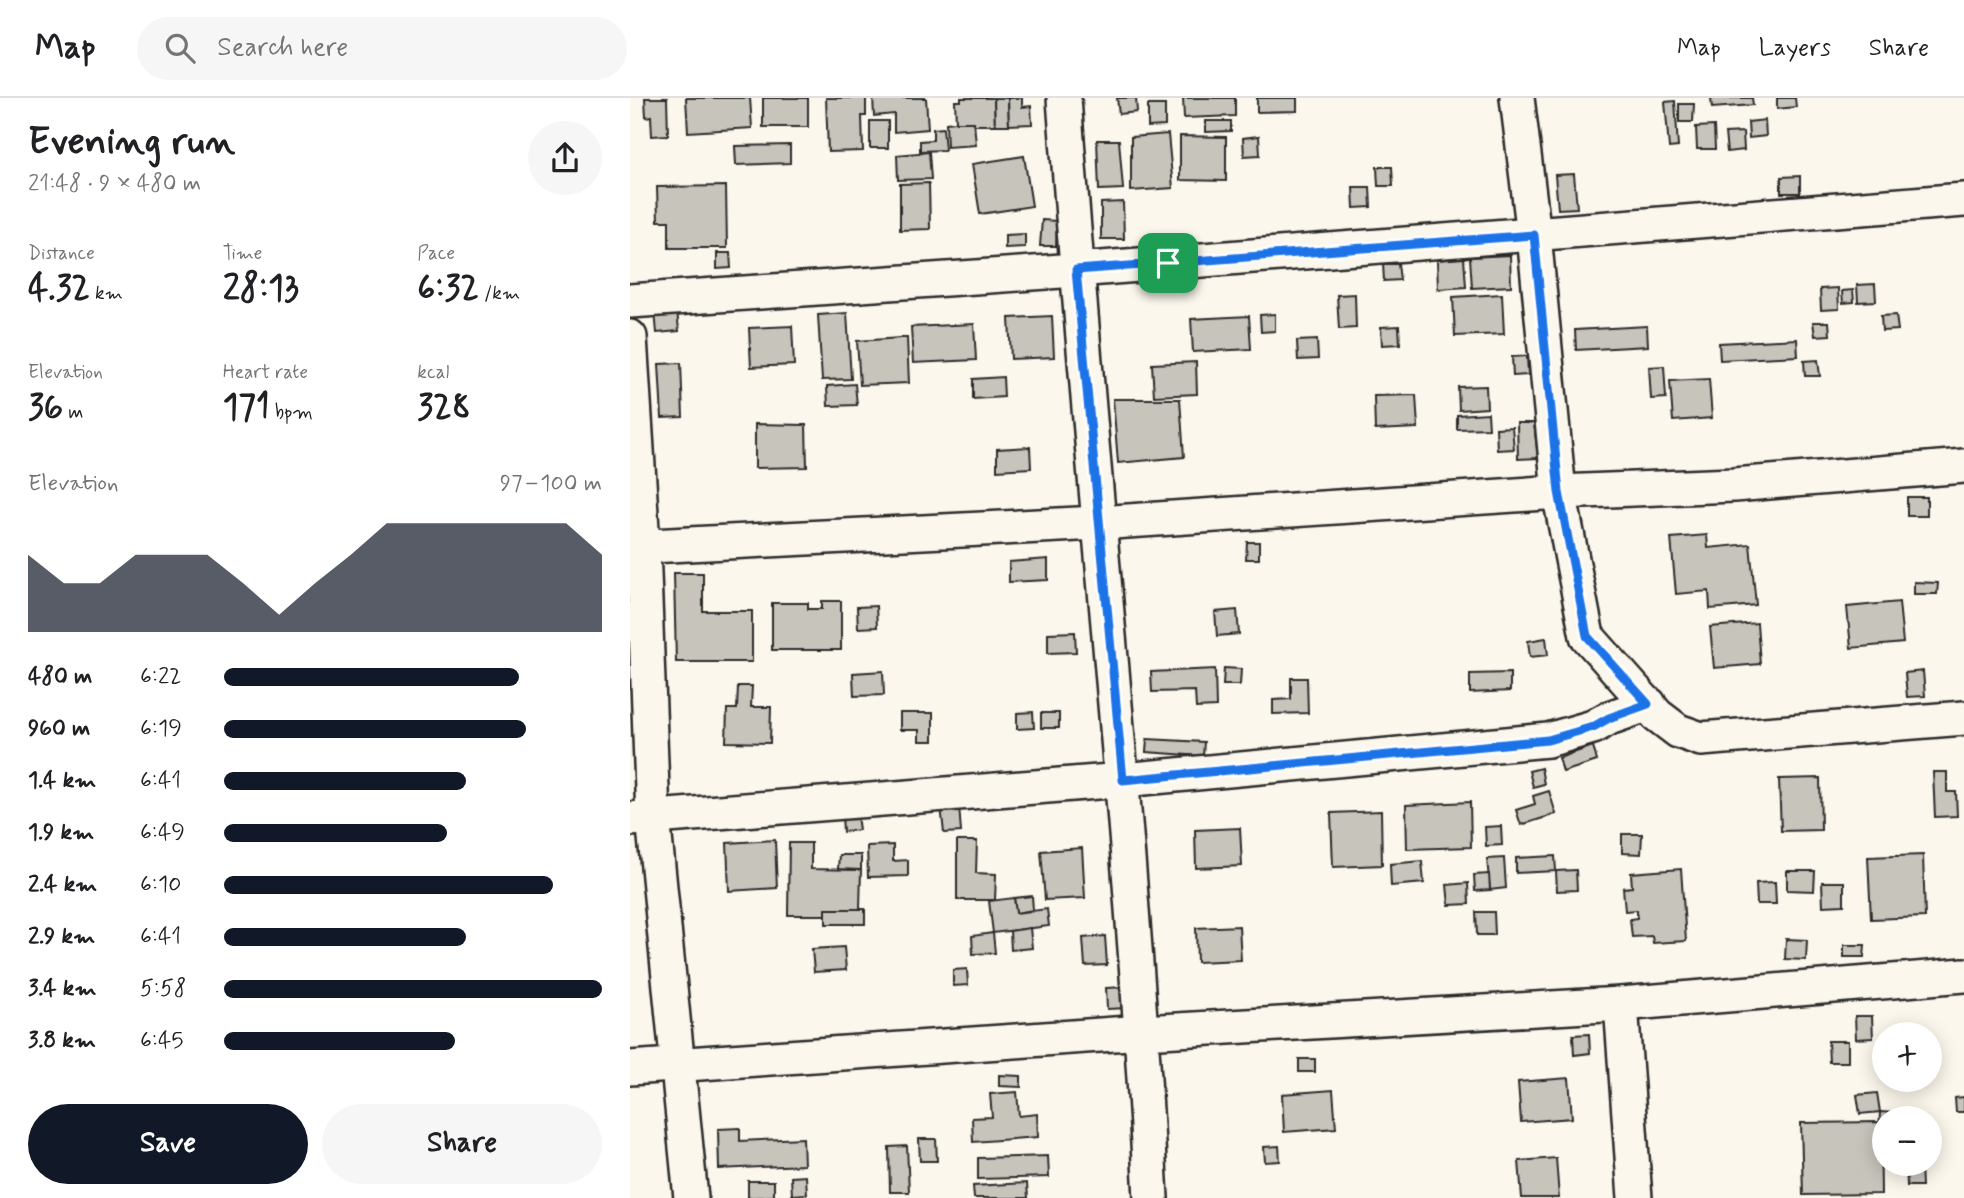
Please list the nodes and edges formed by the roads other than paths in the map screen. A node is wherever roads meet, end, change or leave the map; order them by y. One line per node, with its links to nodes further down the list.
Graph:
1 (1064, 98): 5 (street)
2 (1517, 98): 4 (street)
3 (1964, 200): 4 (street)
4 (1534, 235): 5 (street); 9 (street)
5 (1076, 270): 6 (street); 10 (street)
6 (630, 301)
7 (630, 337): 11 (street)
8 (1964, 466): 9 (street)
9 (1559, 492): 10 (street); 12 (street)
10 (1098, 523): 11 (street); 14 (street)
11 (636, 547): 15 (street)
12 (1648, 704): 13 (street); 14 (street)
13 (1964, 718)
14 (1123, 780): 15 (street); 18 (street)
15 (641, 818): 19 (street)
16 (1964, 975): 17 (street)
17 (1620, 1004): 18 (street); 23 (street)
18 (1143, 1032): 19 (street); 22 (street)
19 (678, 1065): 20 (street); 21 (street)
20 (630, 1068)
21 (691, 1198)
22 (1151, 1198)
23 (1635, 1198)

